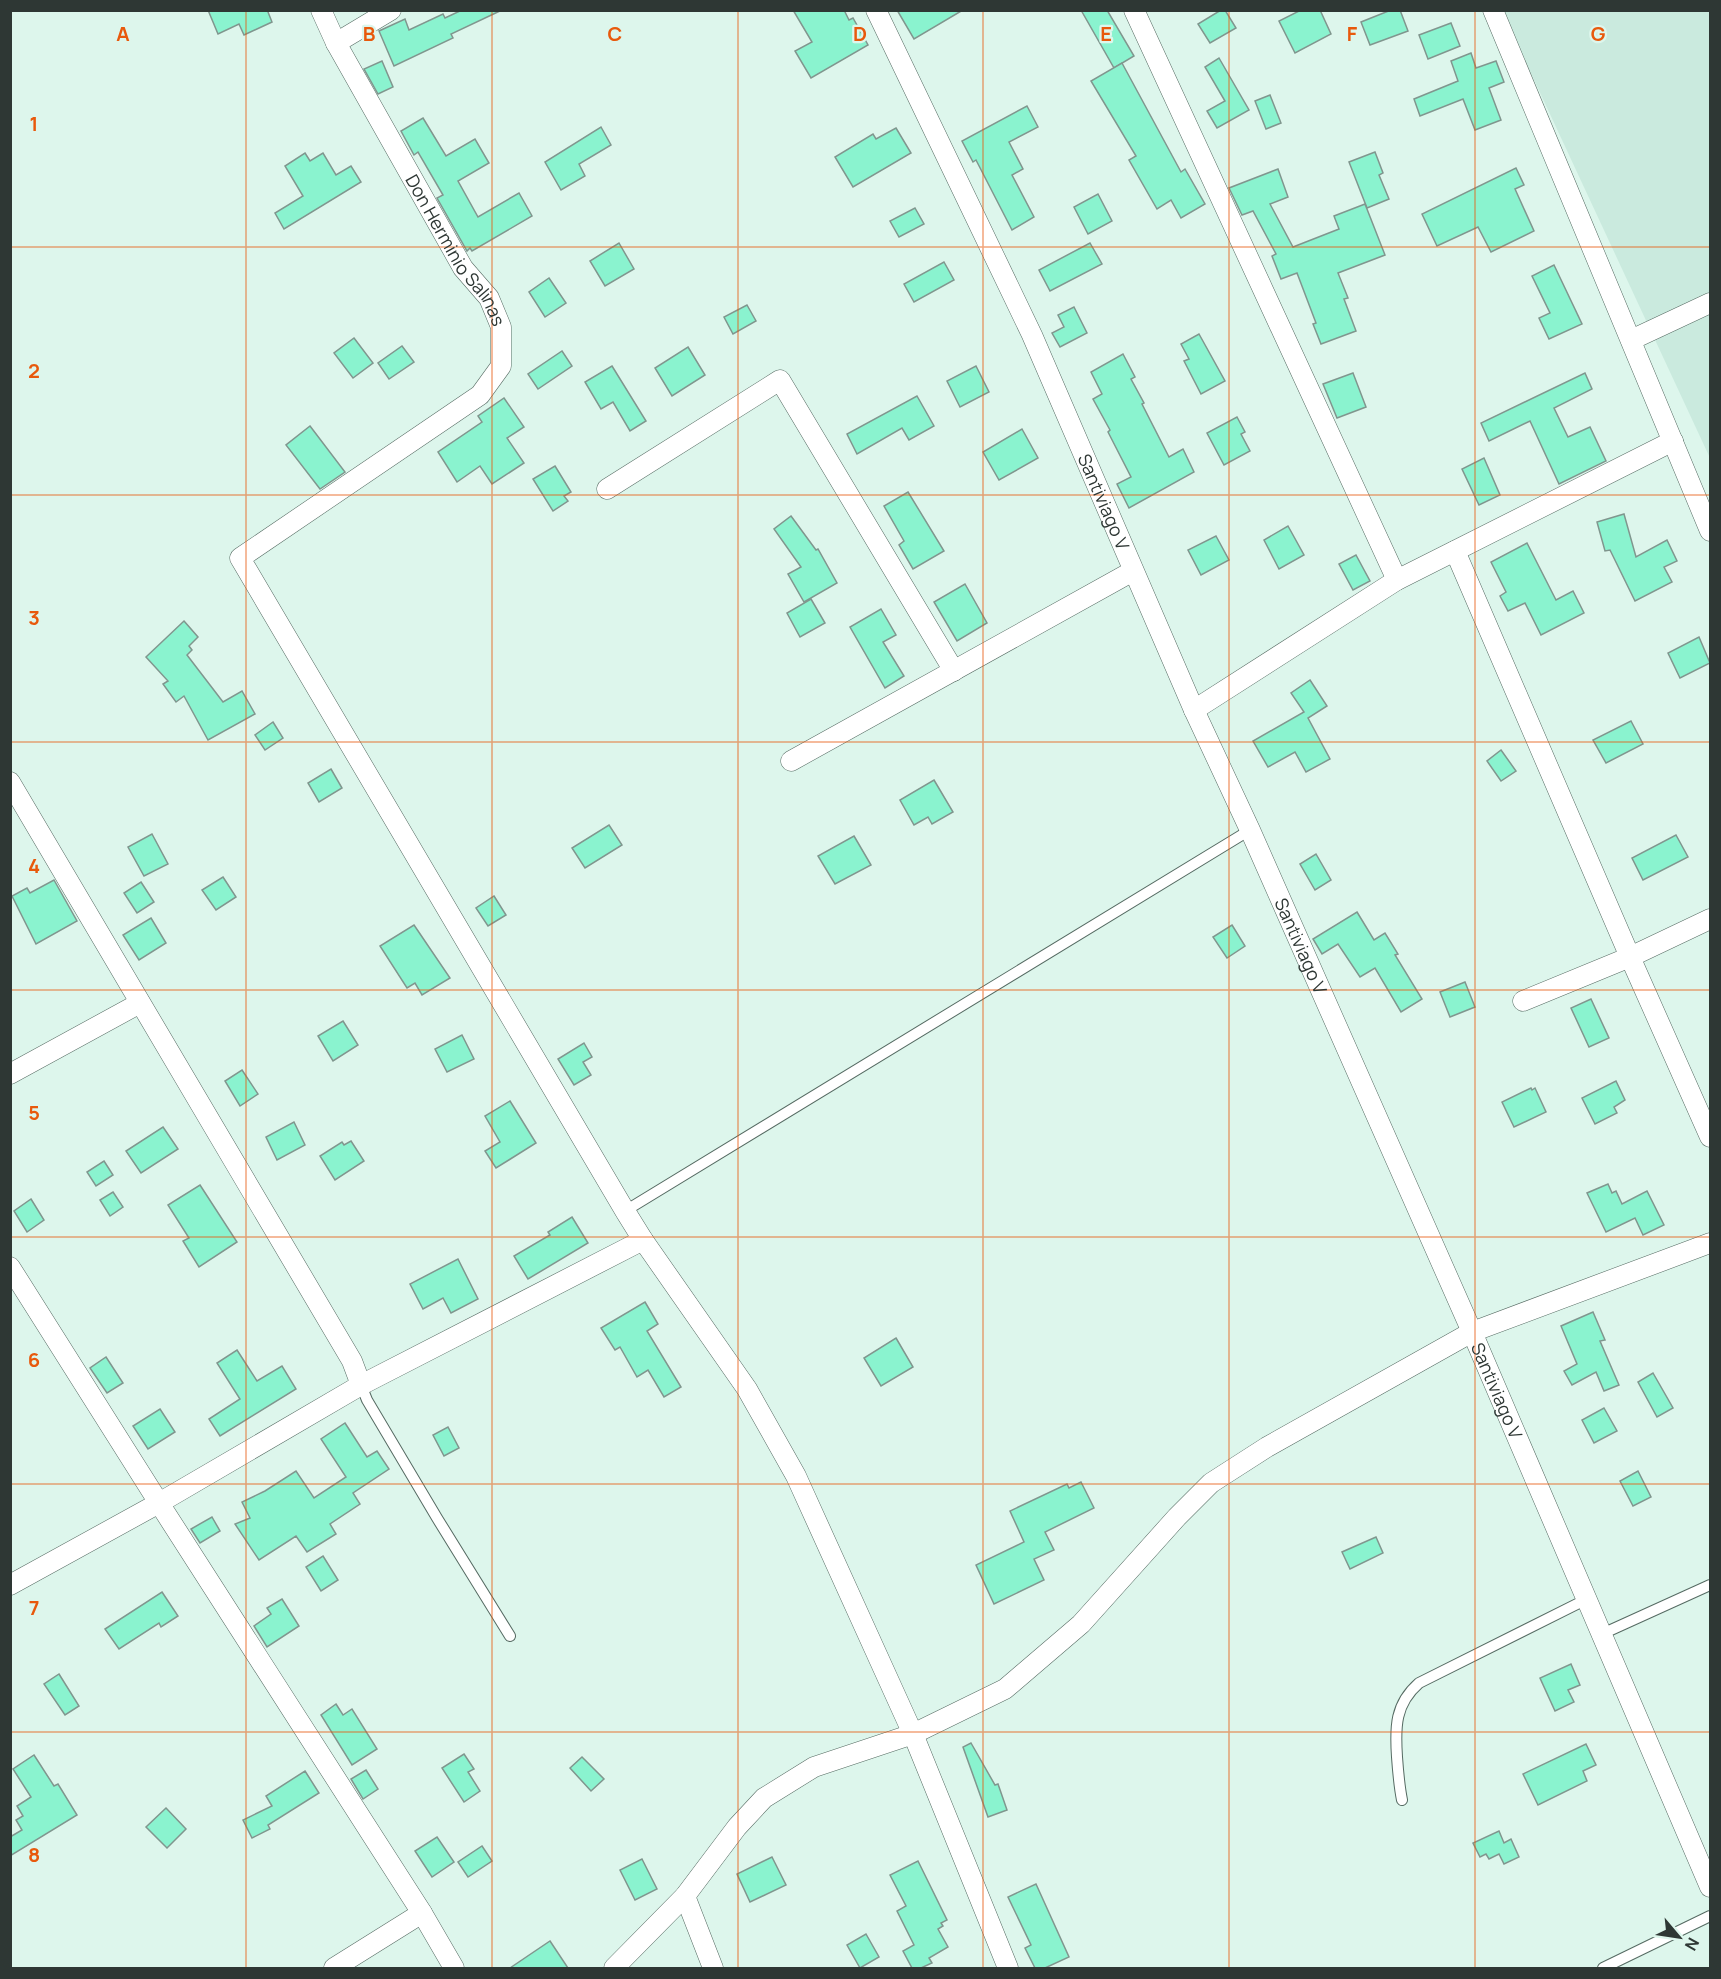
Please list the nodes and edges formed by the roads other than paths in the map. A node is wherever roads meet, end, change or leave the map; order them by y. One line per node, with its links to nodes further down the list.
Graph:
1 (321, 10): 6 (street, Don Herminio Salinas)
2 (390, 10): 6 (street)
3 (876, 10): 13 (street, Santiviago V)
4 (1134, 10): 14 (street)
5 (1493, 10): 8 (street)
6 (336, 43): 26 (street, Don Herminio Salinas)
7 (1710, 303): 8 (street)
8 (1631, 340): 9 (street)
9 (1673, 441): 11 (street); 12 (street)
10 (608, 489): 15 (street)
11 (1710, 531)
12 (1455, 551): 14 (street); 21 (street)
13 (1133, 571): 15 (street); 16 (street, Santiviago V)
14 (1397, 580): 16 (street)
15 (954, 671): 17 (street)
16 (1194, 710): 19 (street, Santiviago V)
17 (791, 761)
18 (11, 783): 23 (street)
19 (1250, 830): 26 (lane); 30 (street, Santiviago V)
20 (1710, 919): 21 (street)
21 (1630, 957): 22 (street); 25 (street)
22 (1523, 1000)
23 (140, 1003): 24 (street); 31 (street)
24 (10, 1074)
25 (1710, 1137)
26 (625, 1211): 27 (street)
27 (643, 1240): 31 (street); 38 (street)
28 (1710, 1243): 30 (street)
29 (10, 1267): 32 (street)
30 (1472, 1332): 35 (street, Santiviago V); 38 (street)
31 (361, 1385): 32 (street); 37 (lane)
32 (159, 1503): 33 (street); 42 (street)
33 (10, 1585)
34 (1710, 1585): 36 (lane)
35 (1587, 1599): 36 (street, Santiviago V); 39 (lane)
36 (1602, 1634): 40 (street, Santiviago V)
37 (510, 1636)
38 (913, 1734): 41 (street); 48 (street)
39 (1402, 1800)
40 (1710, 1887)
41 (685, 1896): 46 (street); 47 (street)
42 (423, 1913): 44 (street); 45 (street)
43 (1710, 1916): 49 (lane)
44 (334, 1968)
45 (454, 1968)
46 (614, 1968)
47 (713, 1968)
48 (1008, 1968)
49 (1603, 1968)

